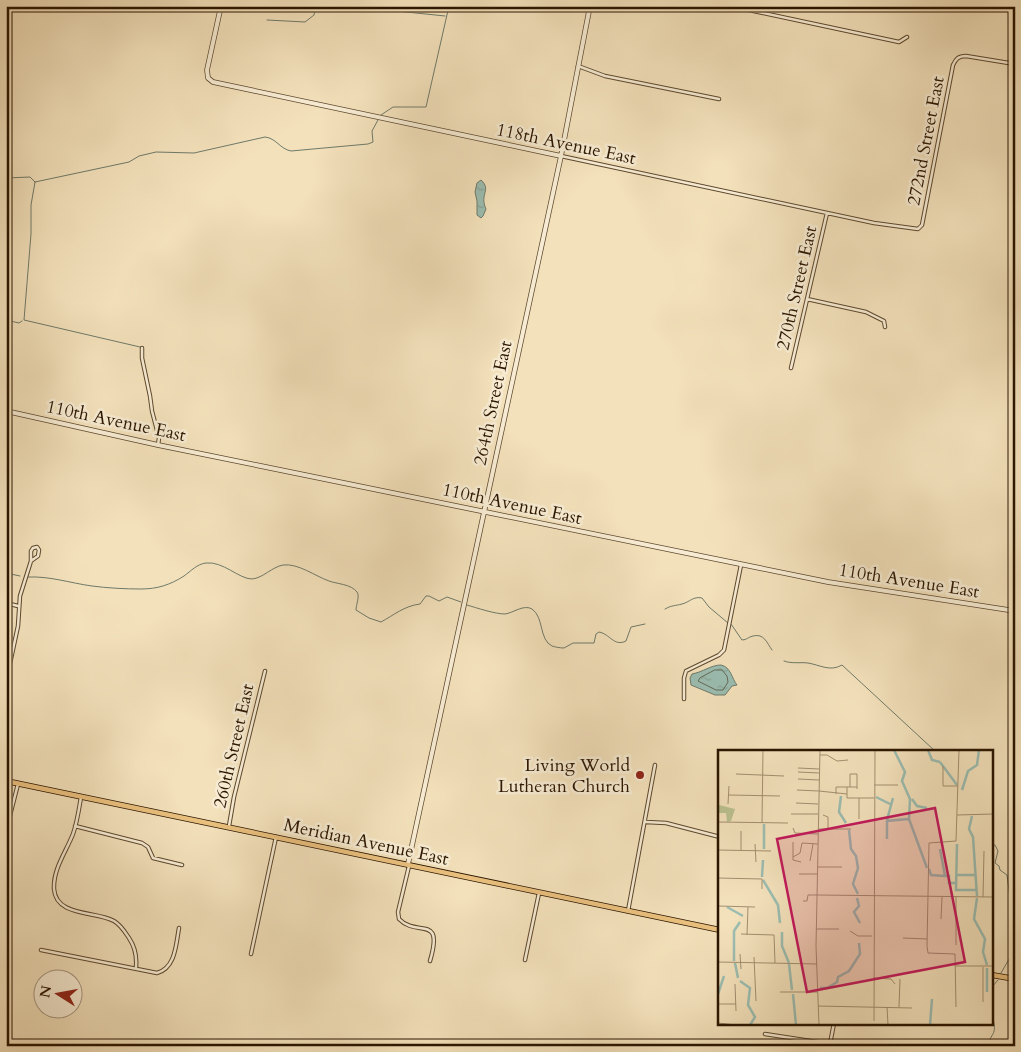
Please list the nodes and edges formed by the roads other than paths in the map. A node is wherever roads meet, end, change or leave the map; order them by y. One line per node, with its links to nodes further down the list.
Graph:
1 (221, 6): 8 (street, 118th Avenue East)
2 (590, 6): 6 (street, 264th Street East)
3 (730, 6): 4 (street)
4 (906, 37)
5 (1015, 64): 10 (street, 272nd Street East)
6 (578, 66): 7 (street); 8 (street, 264th Street East)
7 (719, 99)
8 (561, 156): 9 (street, 118th Avenue East); 17 (street, 264th Street East)
9 (827, 213): 10 (street, 118th Avenue East); 11 (street, 270th Street East)
10 (919, 228)
11 (807, 299): 12 (street); 14 (street, 270th Street East)
12 (885, 327)
13 (142, 348): 16 (street)
14 (791, 368)
15 (6, 411): 16 (street, 110th Avenue East)
16 (158, 444): 17 (street, 110th Avenue East)
17 (484, 512): 19 (street, 110th Avenue East); 39 (street, 264th Street East)
18 (31, 561): 18 (street); 21 (street)
19 (740, 564): 22 (street, 110th Avenue East); 27 (street)
20 (6, 603): 21 (street)
21 (18, 606): 24 (street)
22 (1014, 609)
23 (6, 649): 24 (street)
24 (12, 650): 26 (street)
25 (264, 671): 34 (street, 260th Street East)
26 (6, 682)
27 (684, 699)
28 (655, 765): 32 (street)
29 (6, 781): 30 (main road, Meridian Avenue East)
30 (18, 783): 31 (main road, Meridian Avenue East); 35 (street)
31 (81, 797): 33 (street); 34 (main road, Meridian Avenue East)
32 (646, 822): 36 (street); 41 (street)
33 (75, 826): 38 (street); 48 (street)
34 (228, 828): 37 (main road, Meridian Avenue East)
35 (6, 831)
36 (718, 836)
37 (276, 838): 39 (main road, Meridian Avenue East); 45 (street)
38 (182, 865)
39 (408, 865): 40 (main road, Meridian Avenue East); 47 (street)
40 (539, 892): 41 (main road, Meridian Avenue East); 46 (street)
41 (628, 911): 43 (main road, Meridian Avenue East)
42 (179, 928): 48 (street)
43 (718, 930)
44 (41, 950): 48 (street)
45 (251, 954)
46 (525, 960)
47 (430, 961)
48 (136, 967)
49 (994, 976): 50 (main road)
50 (1015, 979)
51 (834, 1024): 53 (street)
52 (765, 1034): 53 (street)
53 (830, 1045)

